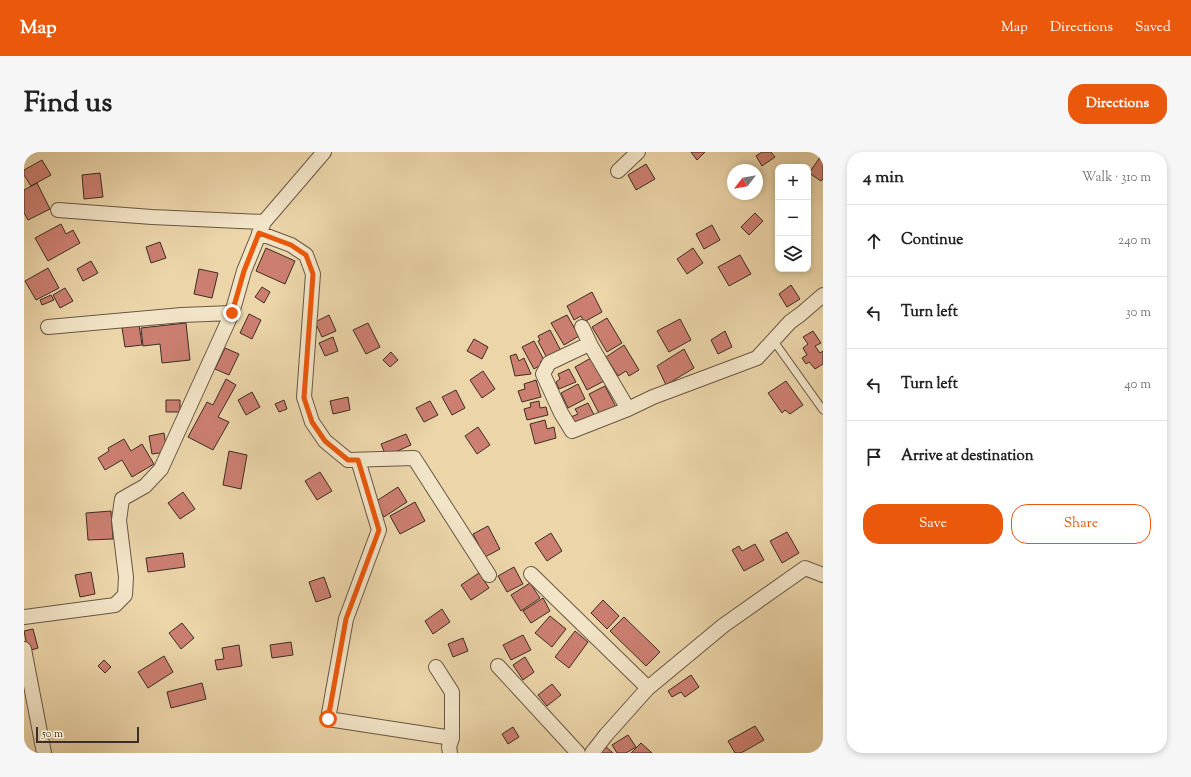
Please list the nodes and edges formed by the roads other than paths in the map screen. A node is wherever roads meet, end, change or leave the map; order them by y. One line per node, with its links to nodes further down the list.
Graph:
1 (324, 152): 5 (street)
2 (638, 152): 3 (street)
3 (618, 171)
4 (58, 210): 5 (street)
5 (262, 228): 7 (street); 14 (street)
6 (823, 295): 10 (street)
7 (232, 313): 8 (street); 18 (street)
8 (48, 327)
9 (582, 327): 11 (street)
10 (773, 340): 12 (street); 13 (lane)
11 (590, 346): 12 (street); 12 (street)
12 (628, 409)
13 (823, 410)
14 (358, 460): 16 (street); 23 (street)
15 (531, 574): 22 (street)
16 (489, 575)
17 (823, 575): 22 (street)
18 (24, 617)
19 (24, 649): 24 (street)
20 (498, 666): 26 (street)
21 (436, 667): 23 (street)
22 (648, 688): 27 (street)
23 (452, 738): 25 (street)
24 (44, 753)
25 (450, 753)
26 (578, 753)
27 (592, 753)

